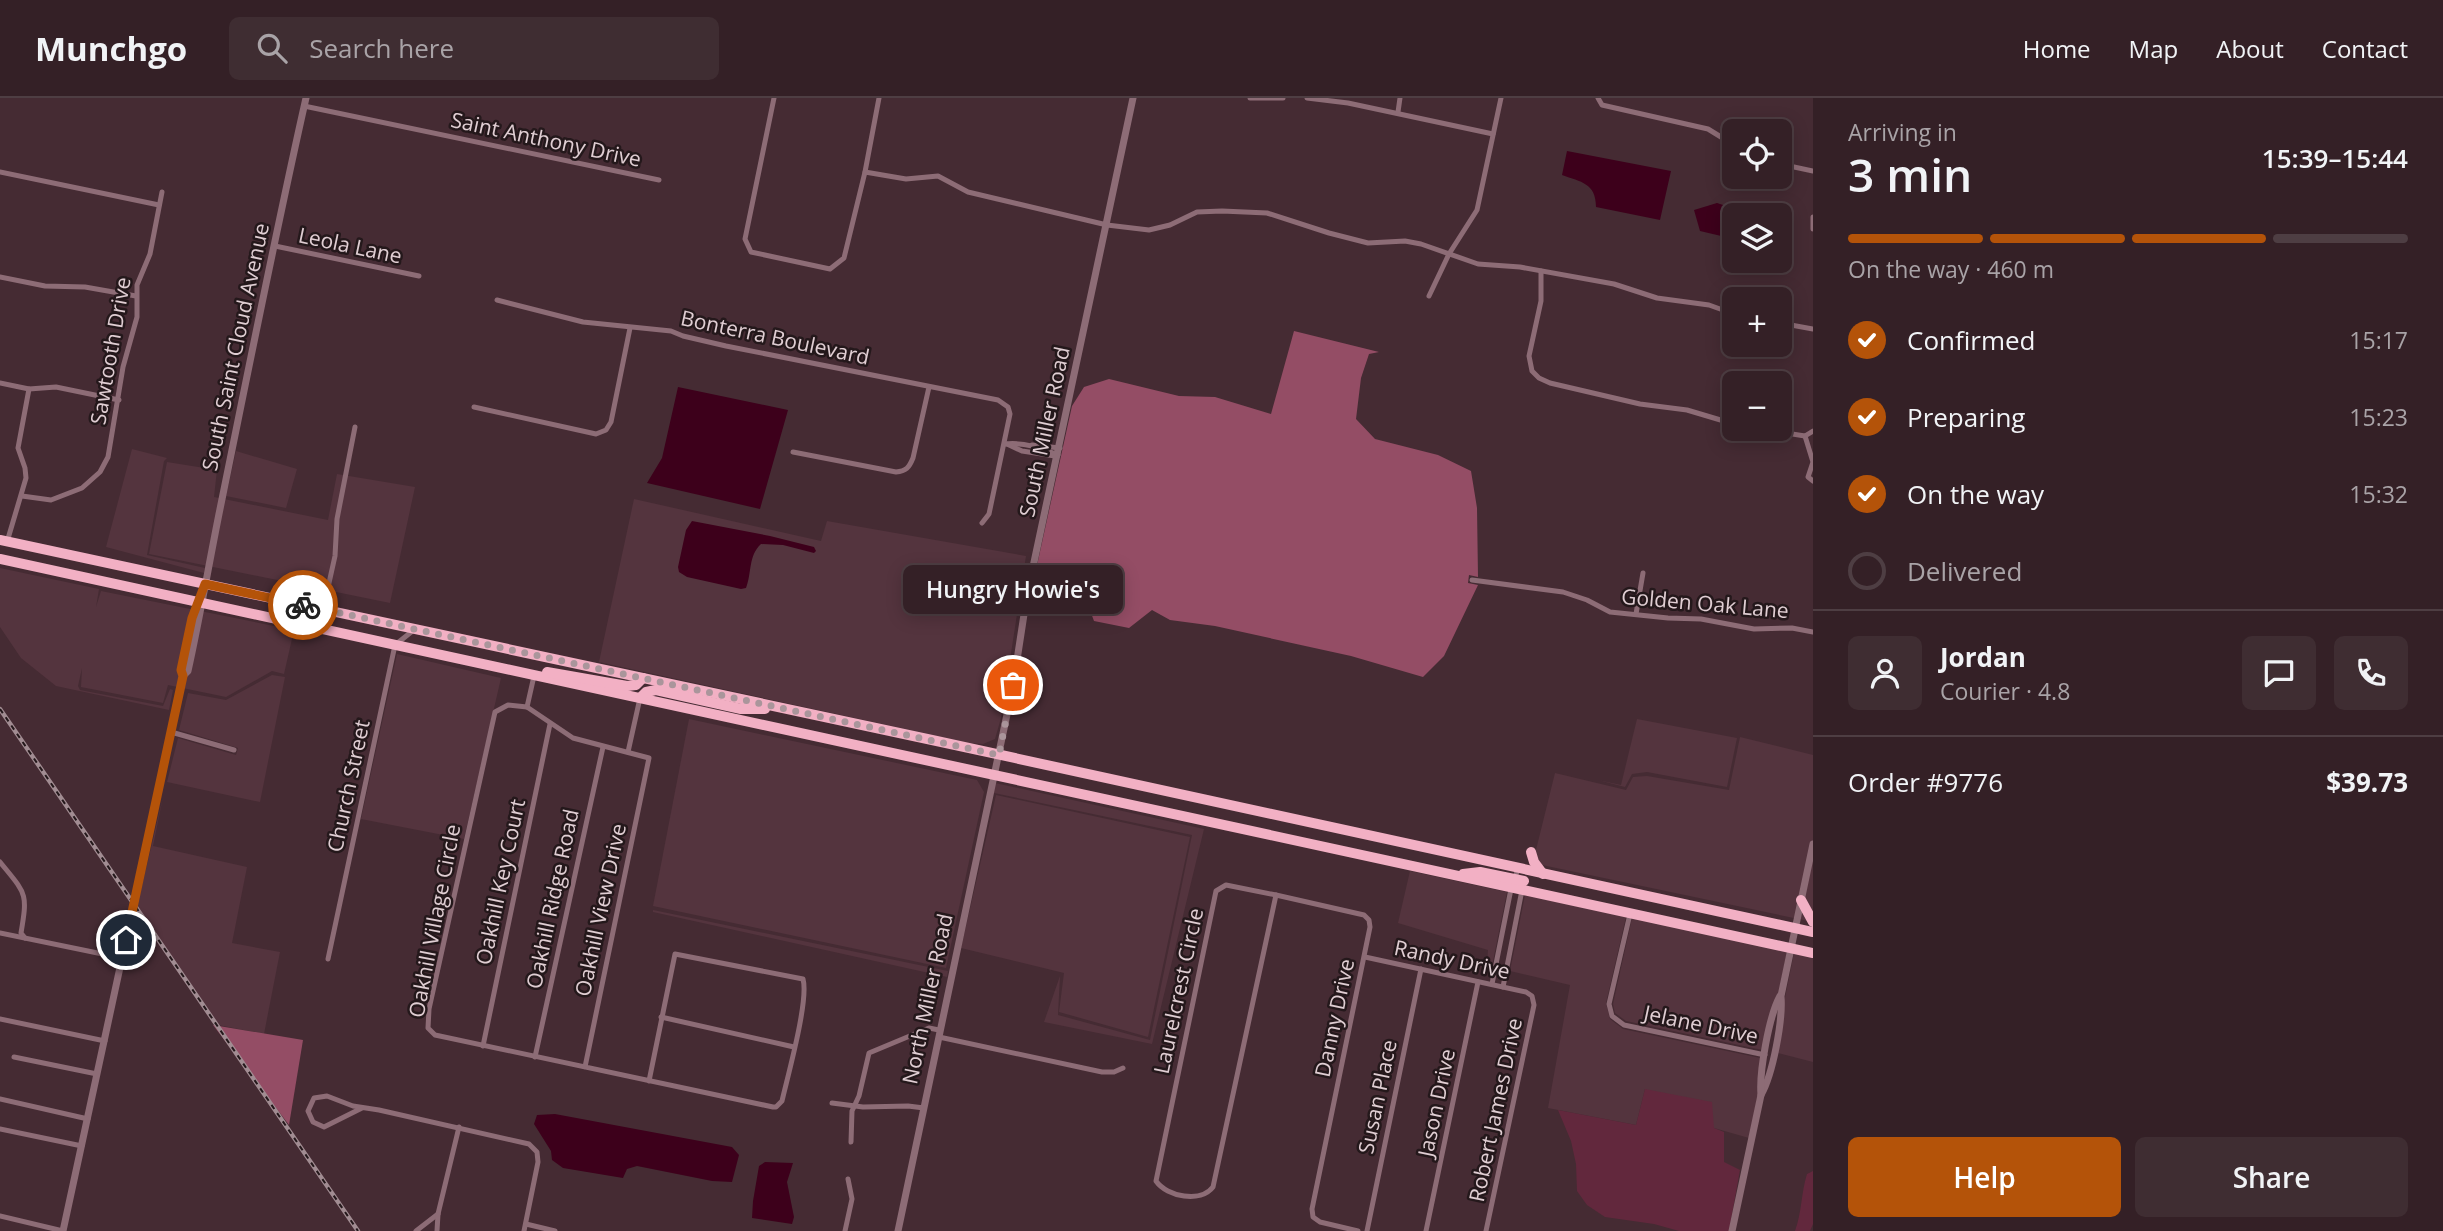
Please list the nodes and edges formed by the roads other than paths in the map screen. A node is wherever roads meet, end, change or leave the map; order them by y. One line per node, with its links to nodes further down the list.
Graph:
1 (775, 98): 17 (street)
2 (879, 98): 17 (street)
3 (1133, 98): 23 (street, South Miller Road)
4 (1251, 98): 5 (street)
5 (1283, 98)
6 (1307, 98): 11 (street)
7 (1400, 98): 11 (street)
8 (1501, 98): 12 (street)
9 (1598, 98): 13 (street)
10 (305, 102): 18 (street, Saint Anthony Drive); 25 (street, South Saint Cloud Avenue)
11 (1398, 113): 12 (street)
12 (1493, 134): 26 (street)
13 (1722, 138)
14 (1792, 167): 15 (street)
15 (1813, 171)
16 (1, 172): 19 (street); 21 (street)
17 (865, 172): 23 (street)
18 (659, 180)
19 (0, 181)
20 (162, 192): 21 (street, Sawtooth Drive)
21 (159, 205): 30 (street, Sawtooth Drive)
22 (1813, 217): 24 (street)
23 (1107, 225): 26 (street); 49 (street, South Miller Road)
24 (1813, 229)
25 (275, 246): 28 (street, Leola Lane); 58 (street, South Saint Cloud Avenue)
26 (1449, 254): 27 (street); 31 (street)
27 (1541, 271): 33 (street); 42 (street)
28 (419, 276)
29 (0, 277): 30 (street)
30 (136, 296): 40 (street, Sawtooth Drive)
31 (1429, 296)
32 (497, 300): 35 (street, Bonterra Boulevard)
33 (1722, 310)
34 (1792, 325): 36 (street)
35 (630, 328): 38 (street, Bonterra Boulevard); 41 (street)
36 (1813, 329)
37 (0, 383): 39 (street)
38 (929, 387): 47 (street, Bonterra Boulevard); 48 (street)
39 (29, 389): 40 (street); 52 (street)
40 (119, 400): 52 (street, Sawtooth Drive)
41 (474, 407)
42 (1722, 420)
43 (355, 427): 60 (street)
44 (1813, 431): 46 (street)
45 (1792, 434): 46 (street)
46 (1805, 436): 50 (street)
47 (1005, 444): 49 (street); 49 (street); 53 (street, Bonterra Boulevard)
48 (793, 452)
49 (1059, 452): 76 (street, South Miller Road)
50 (1813, 462): 51 (street)
51 (1813, 481)
52 (22, 496): 54 (street)
53 (982, 523)
54 (4, 541): 58 (highway)
55 (0, 559): 59 (highway)
56 (1643, 573): 61 (street)
57 (1472, 580): 61 (street, Golden Oak Lane)
58 (205, 584): 59 (street, South Saint Cloud Avenue); 60 (highway)
59 (200, 603): 64 (highway); 72 (street, South Saint Cloud Avenue)
60 (323, 610): 62 (highway)
61 (1636, 614): 63 (street, Golden Oak Lane)
62 (415, 629): 64 (street); 67 (highway)
63 (1813, 632)
64 (395, 645): 65 (highway); 97 (street, Church Street)
65 (511, 670): 66 (highway); 67 (highway)
66 (534, 675): 68 (highway); 69 (street)
67 (642, 678): 70 (highway)
68 (640, 698): 70 (highway); 75 (street); 77 (highway)
69 (527, 707): 71 (street); 108 (street, Oakhill Village Circle)
70 (775, 707): 76 (highway)
71 (550, 724): 73 (street); 108 (street, Oakhill Key Court)
72 (171, 732): 74 (street); 96 (street, South Saint Cloud Avenue)
73 (603, 747): 75 (street); 112 (street, Oakhill Ridge Road)
74 (234, 750)
75 (628, 752): 113 (street, Oakhill View Drive)
76 (999, 755): 77 (street, South Miller Road); 78 (highway)
77 (994, 775): 79 (highway); 106 (street, North Miller Road)
78 (1224, 804): 79 (highway); 84 (highway)
79 (1220, 823): 84 (highway)
80 (1813, 844): 86 (street)
81 (1531, 852): 83 (highway)
82 (0, 862): 92 (street)
83 (1544, 875): 84 (highway); 89 (highway)
84 (1520, 880): 87 (highway); 100 (street); 101 (street)
85 (1276, 895): 85 (street, Laurelcrest Circle); 95 (street, Danny Drive)
86 (1801, 901): 88 (highway); 89 (street)
87 (1630, 914): 93 (highway); 110 (street, Jelane Drive)
88 (1813, 922)
89 (1795, 928): 90 (highway); 93 (street)
90 (1813, 932)
91 (0, 933): 92 (street)
92 (25, 938): 96 (street)
93 (1791, 948): 94 (highway); 103 (street)
94 (1813, 953)
95 (1365, 957): 98 (street, Randy Drive); 138 (street, Danny Drive)
96 (122, 958): 107 (street, South Saint Cloud Avenue)
97 (328, 959)
98 (1421, 969): 99 (street, Randy Drive); 139 (street, Susan Place)
99 (1478, 982): 100 (street, Randy Drive); 140 (street, Jason Drive)
100 (1492, 984): 101 (street, Randy Drive)
101 (1503, 987): 102 (street, Randy Drive)
102 (1532, 996): 141 (street, Robert James Drive)
103 (1781, 996): 110 (street); 117 (street)
104 (661, 1017): 109 (street); 109 (street, Oakhill Village Circle); 116 (street, Oakhill Village Circle)
105 (0, 1019): 107 (street)
106 (938, 1033): 114 (street); 120 (street); 122 (street, North Miller Road)
107 (105, 1041): 115 (street, South Saint Cloud Avenue)
108 (482, 1046): 112 (street, Oakhill Village Circle)
109 (794, 1047): 116 (street, Oakhill Village Circle)
110 (1765, 1055): 117 (street)
111 (14, 1057): 115 (street)
112 (535, 1057): 113 (street, Oakhill Village Circle)
113 (585, 1068): 116 (street, Oakhill Village Circle)
114 (1123, 1069)
115 (97, 1074): 123 (street, South Saint Cloud Avenue)
116 (649, 1081)
117 (1761, 1095): 142 (street)
118 (0, 1099): 123 (street)
119 (832, 1103): 120 (street)
120 (855, 1105): 122 (street); 126 (street)
121 (362, 1108): 121 (street); 124 (street)
122 (924, 1108): 137 (street, North Miller Road)
123 (88, 1119): 127 (street, South Saint Cloud Avenue)
124 (460, 1127): 129 (street); 131 (street)
125 (0, 1129): 127 (street)
126 (851, 1142)
127 (82, 1146): 132 (street, South Saint Cloud Avenue)
128 (848, 1180): 136 (street)
129 (438, 1214): 133 (street); 134 (street)
130 (0, 1216): 132 (street)
131 (525, 1228): 135 (street)
132 (63, 1231)
133 (416, 1231)
134 (438, 1231)
135 (555, 1231)
136 (845, 1231)
137 (898, 1231)
138 (1358, 1231)
139 (1367, 1231)
140 (1426, 1231)
141 (1486, 1231)
142 (1732, 1231)

